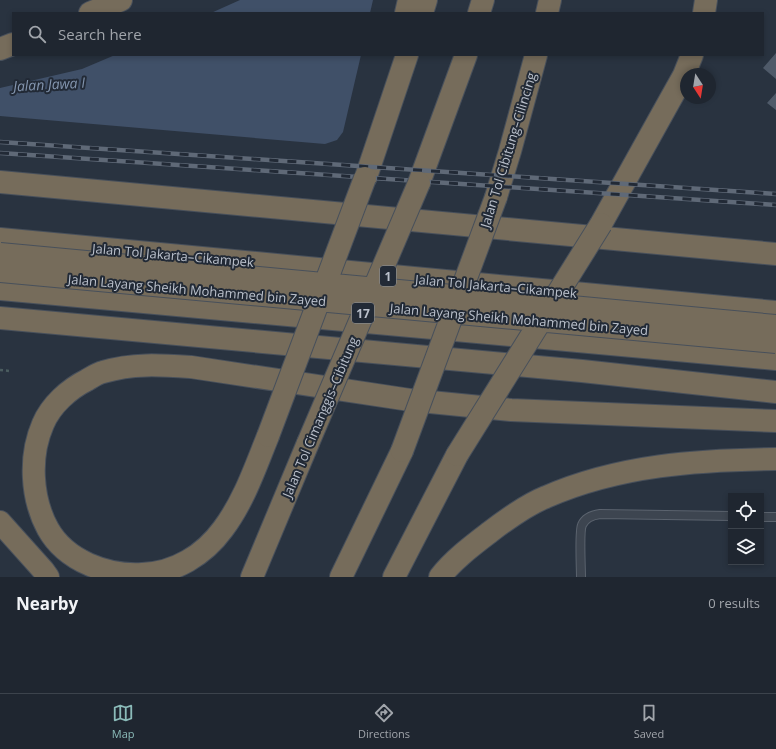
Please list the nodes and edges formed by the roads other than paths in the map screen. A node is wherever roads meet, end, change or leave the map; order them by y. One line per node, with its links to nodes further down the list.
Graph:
1 (121, 0): 7 (highway)
2 (409, 0): 8 (highway)
3 (426, 0): 9 (highway)
4 (483, 0): 10 (highway)
5 (550, 0): 11 (highway)
6 (706, 0): 12 (highway)
7 (92, 12)
8 (406, 12)
9 (422, 12)
10 (479, 12)
11 (547, 12)
12 (704, 12)
13 (12, 44): 14 (highway)
14 (0, 49)
15 (396, 56): 20 (highway)
16 (407, 56): 20 (highway)
17 (466, 56): 41 (highway, Jalan Tol Cimanggis–Cibitung / 17, bridge)
18 (536, 56): 42 (highway, Jalan Tol Cibitung–Cilincing, bridge)
19 (692, 56): 43 (highway, bridge)
20 (366, 177): 33 (highway, bridge)
21 (0, 182): 24 (highway)
22 (0, 239): 27 (highway, Jalan Tol Jakarta–Cikampek / 1)
23 (0, 254): 29 (highway, Jalan Layang Sheikh Mohammed bin Zayed / 1, bridge)
24 (776, 254)
25 (0, 271): 30 (highway, Jalan Layang Sheikh Mohammed bin Zayed, bridge)
26 (0, 289): 31 (highway)
27 (776, 312)
28 (0, 318): 32 (highway)
29 (776, 326)
30 (776, 342)
31 (776, 359)
32 (776, 392)
33 (776, 421)
34 (776, 459): 44 (highway)
35 (728, 516): 45 (lane)
36 (764, 517): 37 (lane)
37 (776, 517)
38 (0, 522): 40 (highway)
39 (0, 538): 40 (highway)
40 (45, 574)
41 (252, 577)
42 (341, 577)
43 (394, 577)
44 (440, 577)
45 (581, 577)

